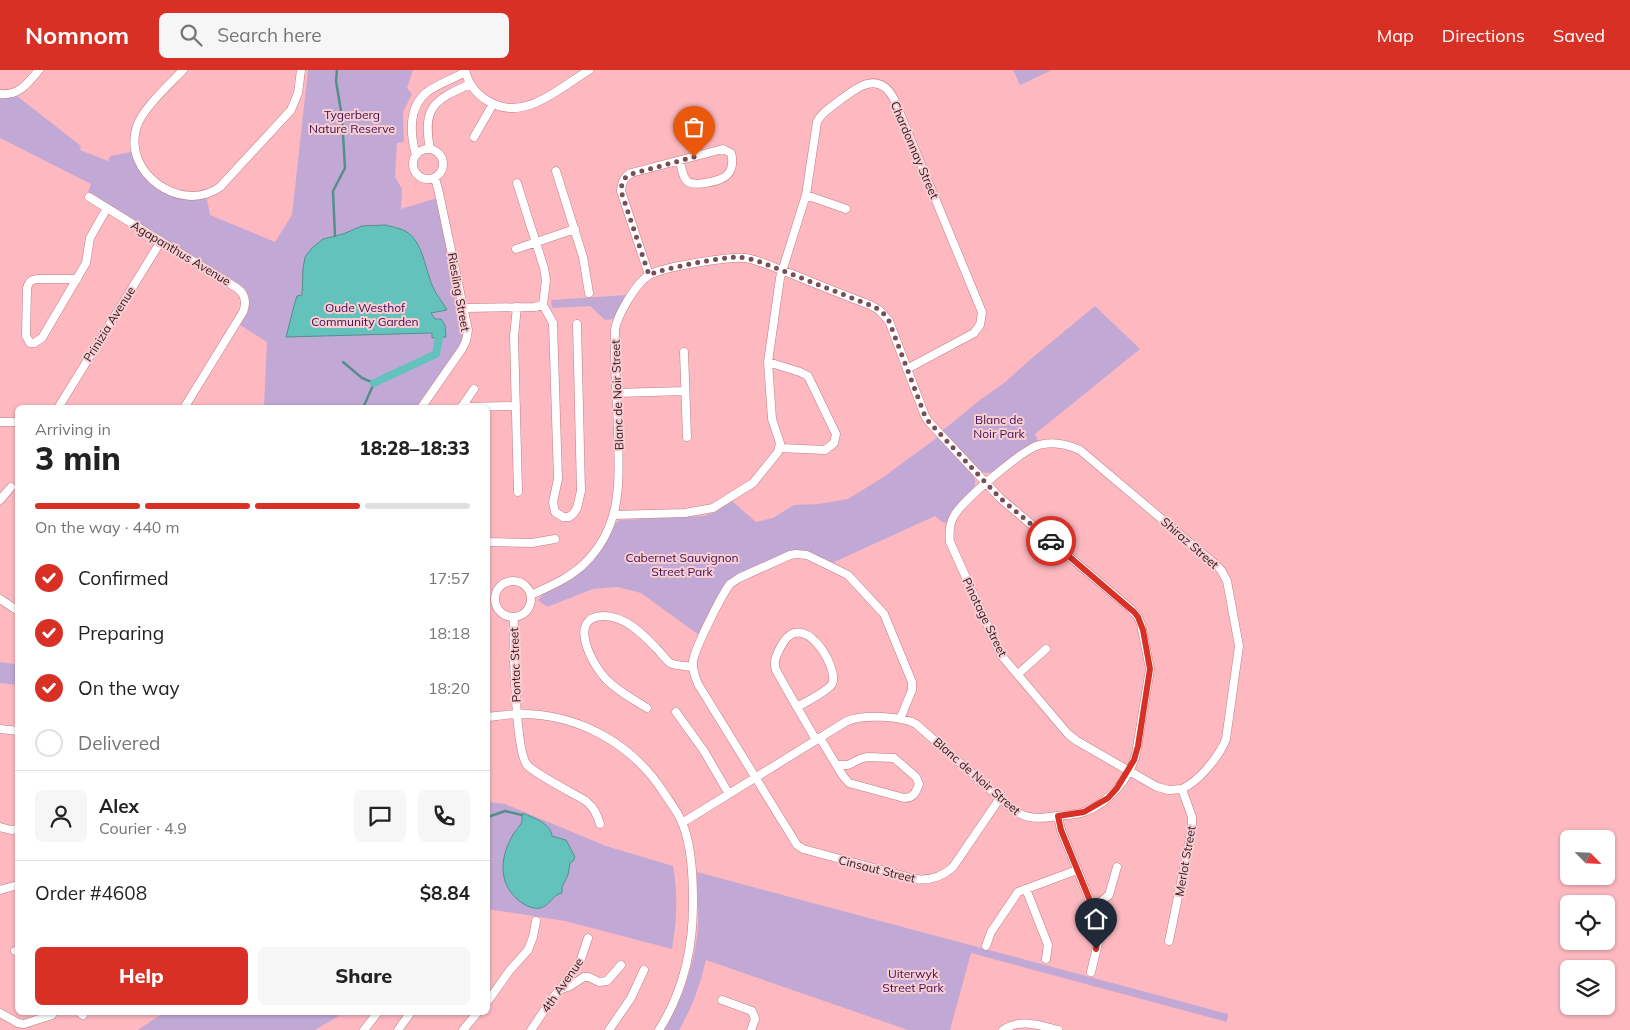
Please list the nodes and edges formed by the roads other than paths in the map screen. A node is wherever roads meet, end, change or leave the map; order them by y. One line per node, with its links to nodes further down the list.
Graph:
1 (39, 70): 7 (street)
2 (183, 70): 3 (street)
3 (301, 70)
4 (589, 70): 8 (street)
5 (465, 71): 6 (street); 11 (street)
6 (470, 84): 8 (street); 10 (street)
7 (0, 94)
8 (493, 104): 9 (street)
9 (474, 137)
10 (430, 149): 11 (street); 14 (street)
11 (416, 154): 14 (street)
12 (680, 161): 12 (street); 25 (street)
13 (556, 171): 20 (street)
14 (435, 178): 30 (street, Riesling Street)
15 (517, 183): 22 (street)
16 (806, 195): 19 (street); 24 (street, Chardonnay Street); 34 (street, Chardonnay Street)
17 (89, 197): 18 (street, Agapanthus Avenue)
18 (107, 208): 21 (street, Agapanthus Avenue); 26 (street)
19 (846, 209)
20 (575, 229): 22 (street); 27 (street)
21 (161, 241): 38 (street, Prinizia Avenue); 39 (street, Agapanthus Avenue)
22 (536, 242): 23 (street); 28 (street)
23 (516, 249)
24 (783, 271): 25 (street, Blanc de Noir Street); 33 (street, Chardonnay Street); 34 (street, Blanc de Noir Street)
25 (649, 275): 37 (street, Blanc de Noir Street)
26 (78, 279): 26 (street)
27 (589, 293)
28 (543, 304): 29 (street); 31 (street)
29 (516, 307): 30 (street); 43 (street)
30 (464, 308): 40 (street, Riesling Street)
31 (577, 324)
32 (684, 352): 36 (street)
33 (768, 362): 47 (street, Chardonnay Street); 47 (street)
34 (907, 369): 48 (street, Blanc de Noir Street)
35 (474, 389): 41 (street)
36 (685, 391): 37 (street); 46 (street)
37 (616, 393): 52 (street, Blanc de Noir Street)
38 (60, 405)
39 (186, 405)
40 (423, 405)
41 (462, 405)
42 (490, 406): 43 (street)
43 (516, 406): 50 (street)
44 (0, 422): 45 (street)
45 (15, 422)
46 (687, 437)
47 (780, 448): 52 (street)
48 (986, 484): 62 (street, Pinotage Street); 73 (street, Blanc de Noir Street); 75 (street, Shiraz Street)
49 (11, 487): 51 (street)
50 (518, 492)
51 (0, 500)
52 (614, 515): 55 (street, Blanc de Noir Street)
53 (555, 539): 54 (street)
54 (490, 542)
55 (531, 595): 56 (street); 59 (street)
56 (491, 597): 59 (street)
57 (0, 599): 58 (street)
58 (15, 608)
59 (514, 617): 66 (street, Pontac Street)
60 (1046, 649): 62 (street)
61 (693, 667): 64 (street); 68 (street); 74 (street, Cinsaut Street)
62 (1018, 674): 73 (street, Pinotage Street)
63 (797, 707): 63 (street); 71 (street)
64 (647, 708)
65 (676, 712): 76 (street)
66 (517, 714): 67 (street); 79 (street); 80 (street, Pontac Street)
67 (490, 717)
68 (900, 718): 71 (street, Blanc de Noir Street); 77 (street, Blanc de Noir Street)
69 (0, 729): 70 (street)
70 (15, 730)
71 (818, 739): 72 (street); 74 (street, Blanc de Noir Street)
72 (837, 765): 72 (street)
73 (1128, 771): 75 (street); 78 (street, Blanc de Noir Street)
74 (755, 778): 76 (street, Blanc de Noir Street); 77 (street, Cinsaut Street)
75 (1178, 790): 91 (street, Merlot Street)
76 (729, 794): 79 (street, Blanc de Noir Street)
77 (1000, 798): 78 (street, Blanc de Noir Street)
78 (1058, 816): 84 (street)
79 (682, 823): 111 (street)
80 (600, 824)
81 (0, 827): 82 (street)
82 (15, 830)
83 (1117, 867): 88 (street)
84 (1077, 870): 86 (street); 88 (street)
85 (15, 885): 87 (street)
86 (1026, 889): 92 (street); 93 (street)
87 (0, 890)
88 (1093, 908): 96 (street)
89 (536, 921): 98 (street)
90 (588, 938): 97 (street, 4th Avenue)
91 (1169, 941)
92 (986, 946)
93 (1046, 959)
94 (621, 965): 97 (street)
95 (644, 970): 110 (street)
96 (1091, 972)
97 (559, 990): 109 (street, 4th Avenue)
98 (490, 998)
99 (722, 1000): 112 (street)
100 (0, 1013): 101 (street)
101 (52, 1015)
102 (376, 1015): 106 (street)
103 (409, 1015): 107 (street)
104 (476, 1015): 108 (street)
105 (1008, 1029): 113 (street)
106 (364, 1030)
107 (398, 1030)
108 (463, 1030)
109 (532, 1030)
110 (608, 1030)
111 (659, 1030)
112 (751, 1030)
113 (1058, 1030)

